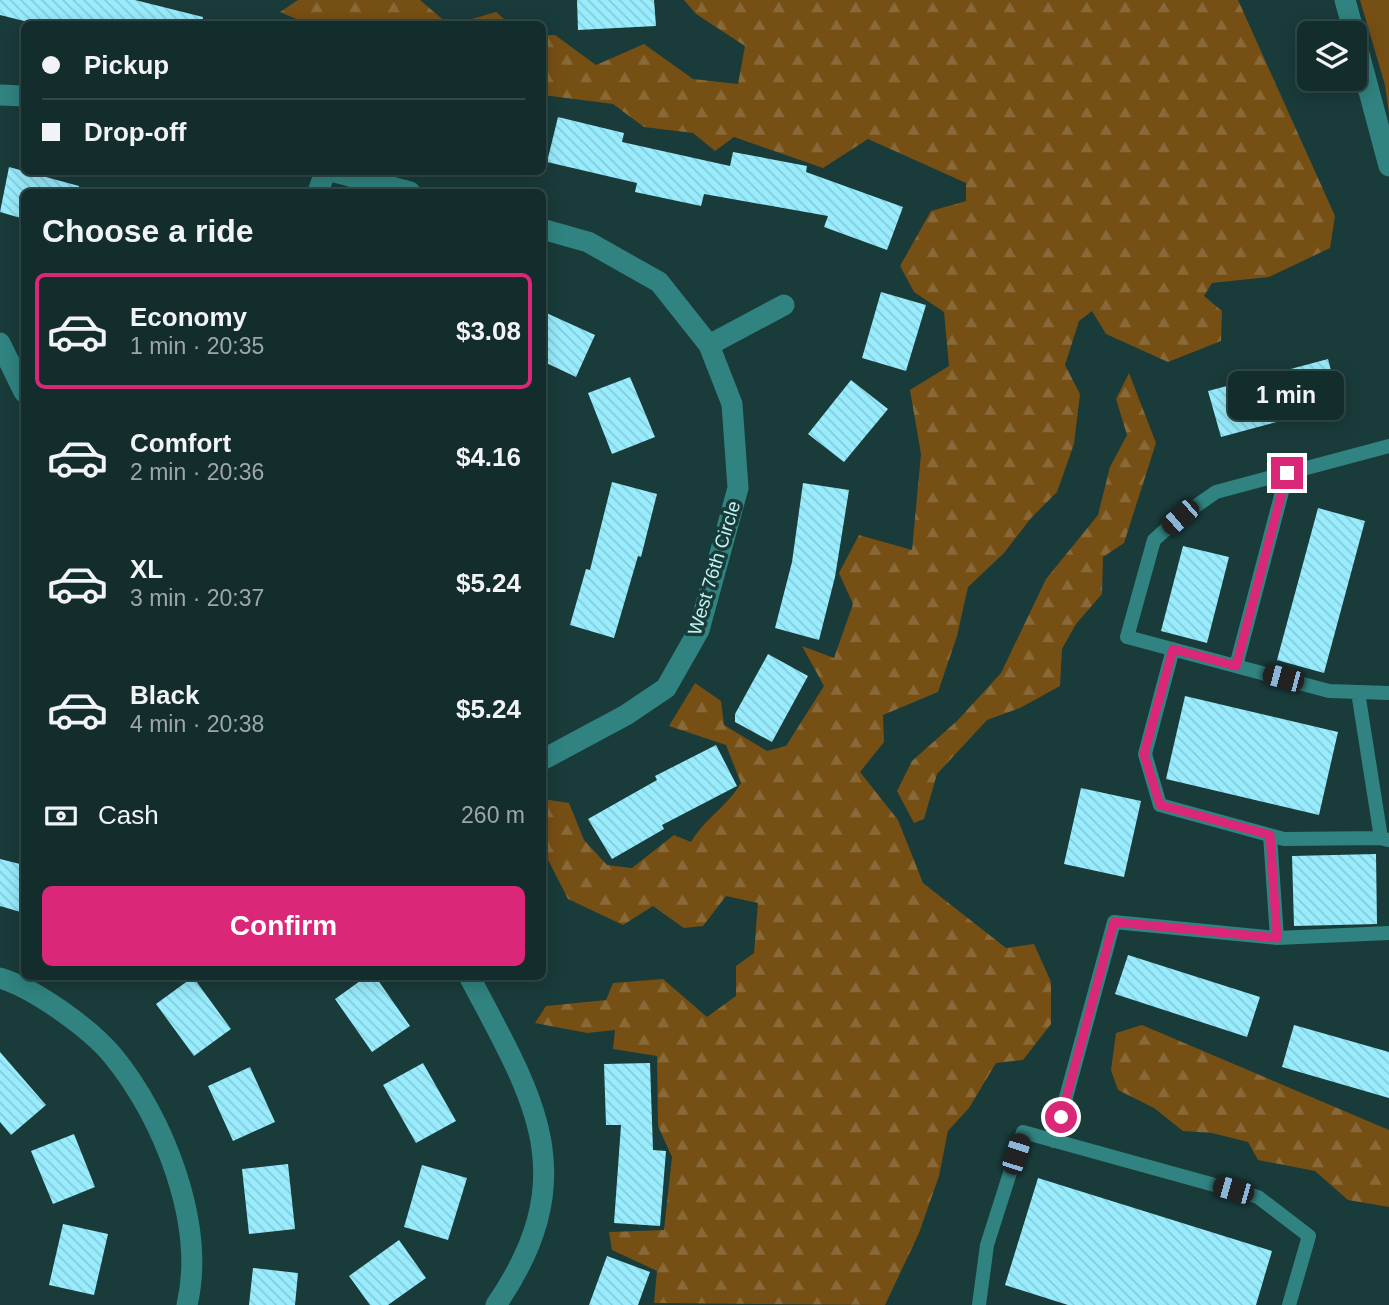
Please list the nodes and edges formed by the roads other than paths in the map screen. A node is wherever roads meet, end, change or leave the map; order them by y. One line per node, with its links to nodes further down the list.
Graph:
1 (1345, 0): 2 (street)
2 (1351, 21)
3 (1367, 83): 6 (street)
4 (0, 95): 5 (street)
5 (21, 96)
6 (1389, 166)
7 (346, 175): 8 (street)
8 (399, 189)
9 (546, 230): 12 (street, West 76th Circle)
10 (784, 305): 12 (street)
11 (0, 343): 13 (street)
12 (709, 345): 20 (street, West 76th Circle)
13 (21, 387)
14 (1389, 446): 15 (lane)
15 (1287, 473): 16 (lane); 17 (lane)
16 (1173, 649): 17 (lane); 21 (lane)
17 (1236, 666): 18 (lane)
18 (1358, 692): 19 (lane); 22 (lane)
19 (1389, 693)
20 (546, 758)
21 (1270, 835): 22 (lane); 24 (lane)
22 (1385, 840)
23 (1389, 933): 24 (lane)
24 (1277, 938): 27 (lane)
25 (0, 978): 28 (street)
26 (472, 980): 29 (street)
27 (1055, 1140): 30 (lane); 31 (lane)
28 (187, 1305)
29 (496, 1305)
30 (979, 1305)
31 (1289, 1305)

